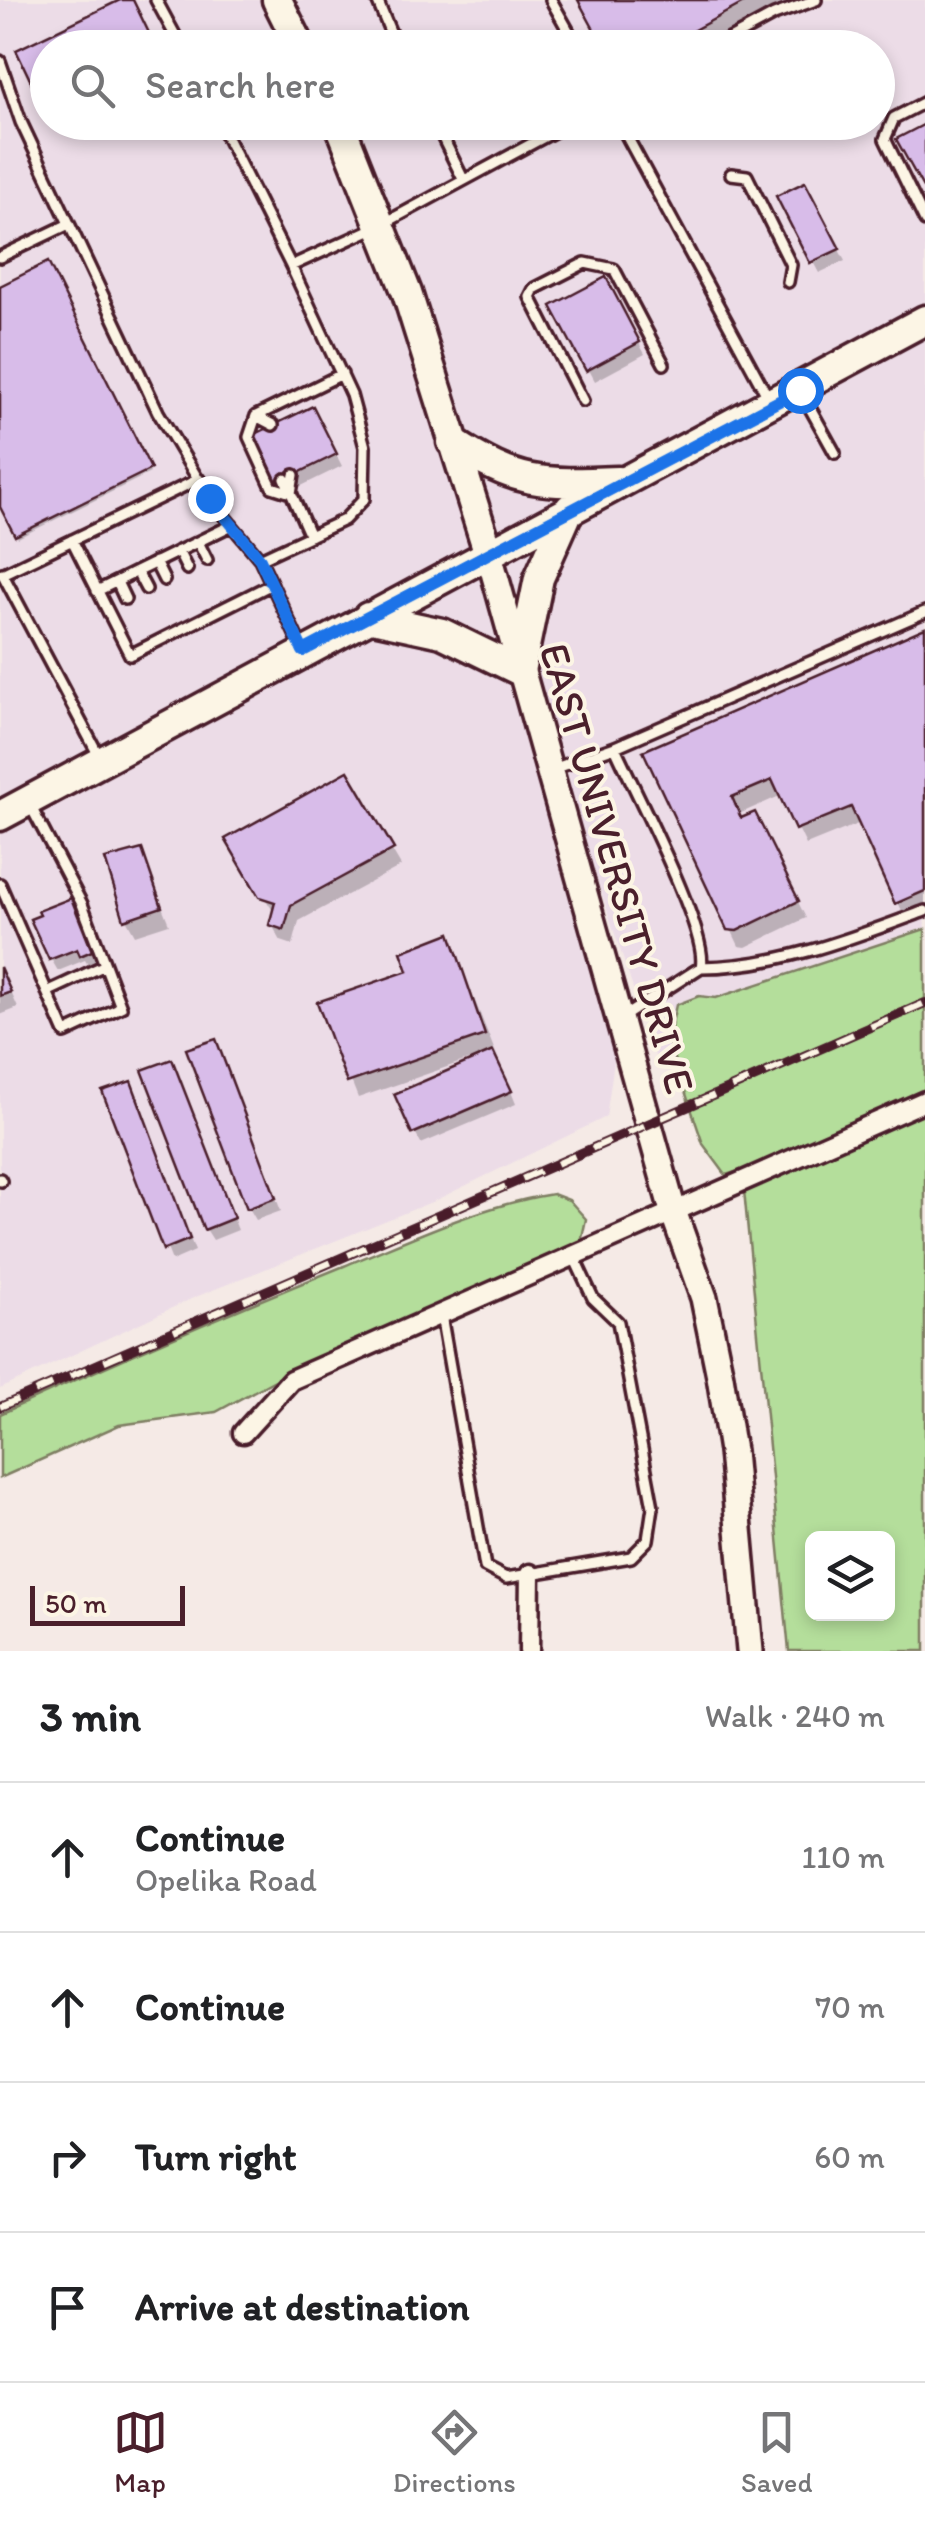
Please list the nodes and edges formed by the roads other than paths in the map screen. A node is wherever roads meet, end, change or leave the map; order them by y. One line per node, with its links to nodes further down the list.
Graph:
1 (156, 0): 6 (lane)
2 (277, 0): 7 (main road)
3 (377, 0): 8 (lane)
4 (551, 0): 9 (lane)
5 (816, 0): 10 (lane)
6 (172, 30)
7 (292, 30)
8 (390, 30)
9 (568, 30)
10 (746, 30)
11 (0, 61): 23 (lane)
12 (925, 102): 13 (lane)
13 (895, 117)
14 (229, 140): 26 (lane)
15 (347, 140): 24 (main road, EAST UNIVERSITY DRIVE)
16 (444, 140): 21 (lane)
17 (537, 140): 21 (lane)
18 (629, 140): 33 (lane)
19 (885, 140): 22 (lane)
20 (731, 174): 27 (lane)
21 (463, 178): 24 (lane)
22 (925, 221)
23 (69, 224): 25 (lane); 39 (lane)
24 (382, 224): 26 (lane); 36 (main road, EAST UNIVERSITY DRIVE)
25 (0, 257)
26 (292, 266): 30 (lane)
27 (788, 282)
28 (925, 320): 31 (main road)
29 (664, 364): 32 (lane)
30 (342, 374): 34 (lane); 44 (lane)
31 (800, 390): 33 (main road); 37 (lane)
32 (583, 401)
33 (772, 404): 40 (main road)
34 (256, 416): 35 (lane); 41 (lane)
35 (268, 428)
36 (452, 442): 40 (main road); 48 (main road, EAST UNIVERSITY DRIVE)
37 (834, 453)
38 (289, 477): 41 (lane)
39 (199, 480): 43 (lane); 45 (lane)
40 (624, 480): 42 (main road)
41 (291, 493): 44 (lane)
42 (570, 508): 48 (main road); 74 (main road)
43 (232, 525): 46 (lane); 49 (lane)
44 (310, 536): 49 (lane)
45 (72, 540): 53 (lane); 59 (lane)
46 (198, 542): 47 (lane); 50 (lane)
47 (178, 551): 51 (lane); 52 (lane)
48 (488, 551): 67 (main road); 74 (main road, EAST UNIVERSITY DRIVE)
49 (260, 559): 57 (lane)
50 (206, 560)
51 (156, 562): 54 (lane); 55 (lane)
52 (187, 569)
53 (1, 572): 76 (lane)
54 (136, 572): 56 (lane); 58 (lane)
55 (164, 580)
56 (116, 582): 59 (lane); 61 (lane)
57 (272, 584): 63 (lane); 73 (lane)
58 (146, 589)
59 (98, 592): 72 (lane)
60 (224, 594): 63 (lane)
61 (125, 599)
62 (204, 602): 66 (lane)
63 (230, 605): 66 (lane)
64 (181, 612): 69 (lane)
65 (925, 612): 75 (lane)
66 (210, 614): 69 (lane)
67 (368, 617): 73 (main road); 74 (main road)
68 (162, 622): 71 (lane)
69 (188, 626): 71 (lane)
70 (142, 632): 72 (lane)
71 (169, 635): 72 (lane)
72 (149, 645)
73 (303, 651): 76 (main road)
74 (520, 671): 77 (main road, EAST UNIVERSITY DRIVE)
75 (615, 747): 77 (lane); 83 (lane)
76 (101, 760): 78 (main road)
77 (548, 771): 85 (main road, EAST UNIVERSITY DRIVE)
78 (28, 800): 79 (main road); 82 (lane)
79 (0, 816)
80 (0, 884): 84 (lane)
81 (925, 912): 83 (lane)
82 (105, 965): 84 (lane); 84 (lane)
83 (700, 967): 85 (lane)
84 (47, 992)
85 (620, 1020): 87 (main road, EAST UNIVERSITY DRIVE)
86 (925, 1100): 87 (street)
87 (673, 1211): 88 (street); 93 (main road, EAST UNIVERSITY DRIVE)
88 (573, 1256): 89 (street); 91 (lane)
89 (440, 1316): 90 (street); 91 (lane)
90 (243, 1433)
91 (530, 1574): 92 (street)
92 (529, 1651)
93 (750, 1651)

